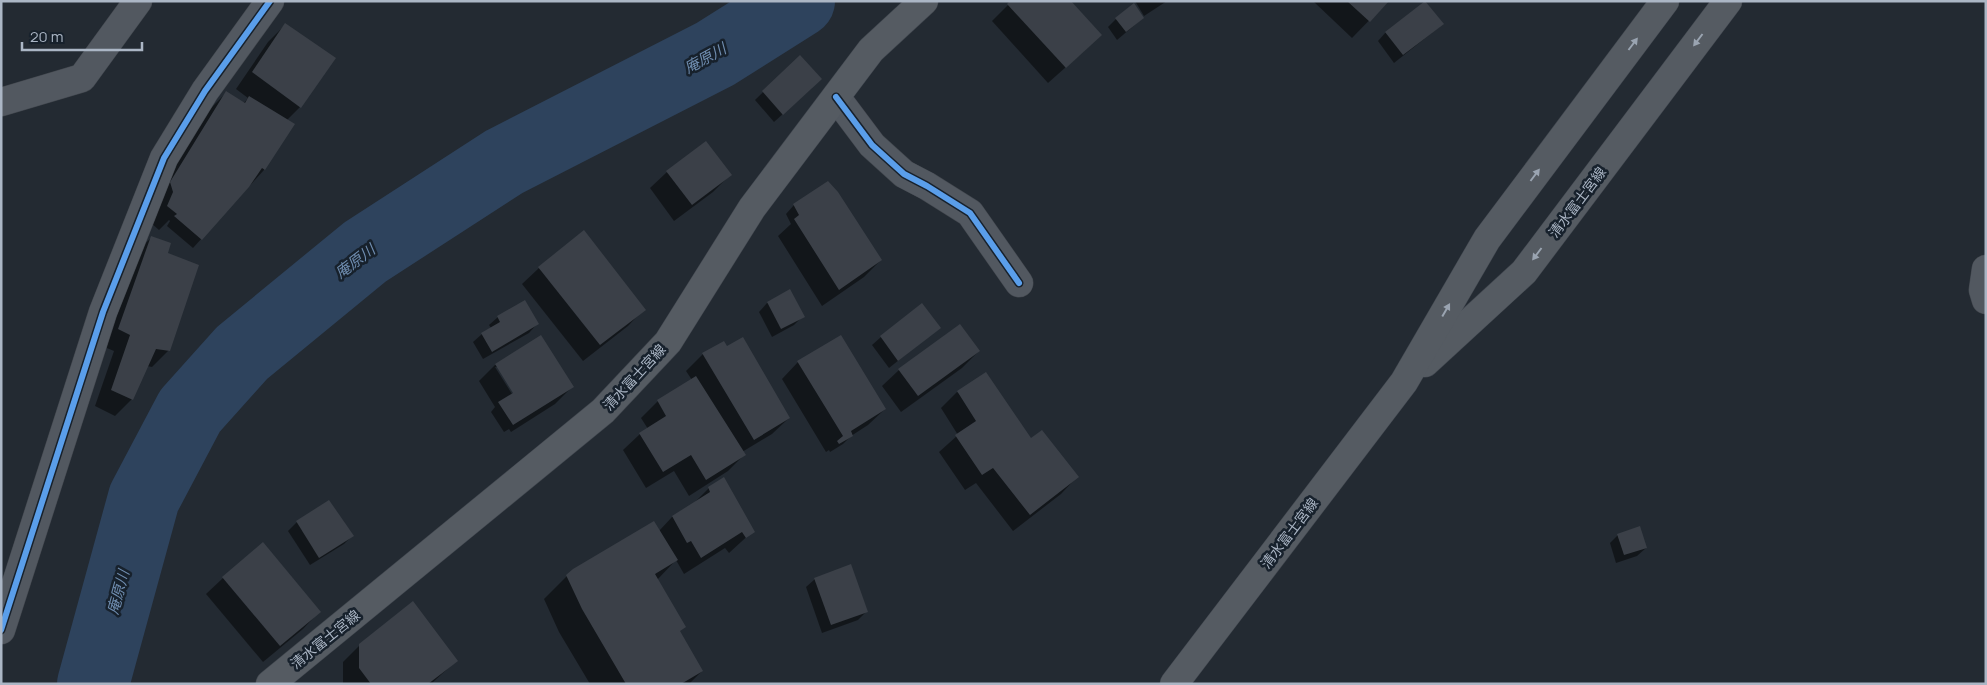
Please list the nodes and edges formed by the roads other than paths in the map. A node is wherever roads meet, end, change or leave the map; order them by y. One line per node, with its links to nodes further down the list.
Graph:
1 (138, 1): 7 (street)
2 (270, 1): 12 (street)
3 (924, 1): 6 (main road, 清水富士宮線)
4 (1665, 1): 11 (main road, 清水富士宮線, one-way to 4)
5 (1728, 1): 11 (main road, 清水富士宮線, one-way to 11)
6 (836, 97): 9 (street); 13 (main road, 清水富士宮線)
7 (1, 102)
8 (1986, 269): 10 (street)
9 (1019, 283)
10 (1986, 300)
11 (1404, 382): 14 (main road, 清水富士宮線)
12 (1, 630)
13 (270, 684)
14 (1174, 684)

